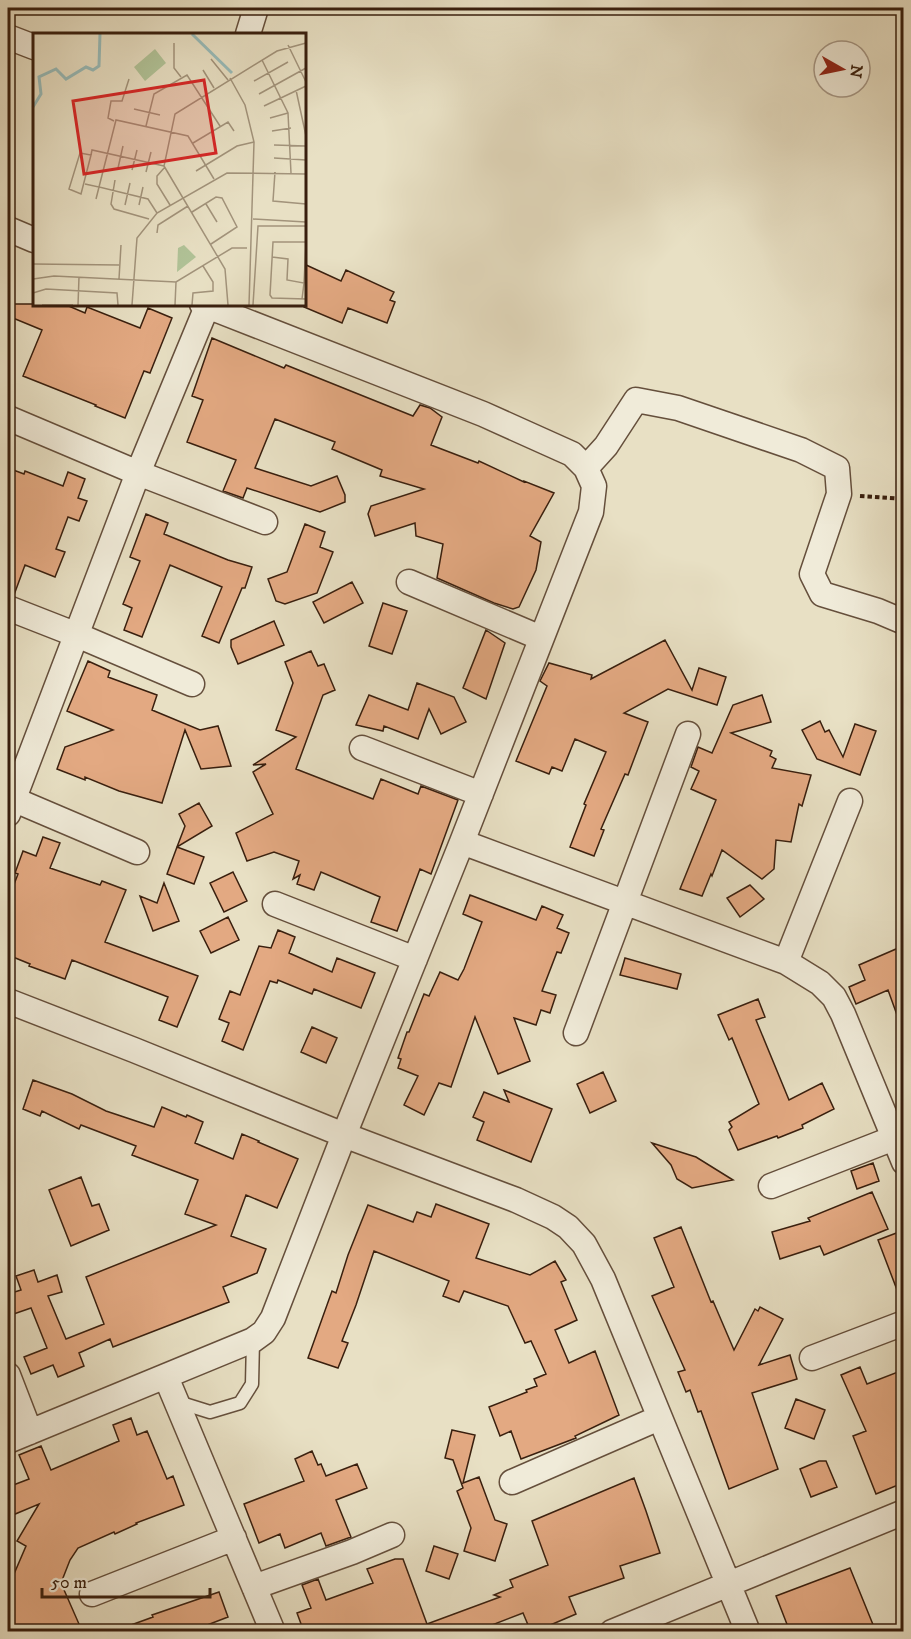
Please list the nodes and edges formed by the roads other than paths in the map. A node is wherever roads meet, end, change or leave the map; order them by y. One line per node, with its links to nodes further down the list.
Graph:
1 (256, 8): 2 (street)
2 (248, 33)
3 (8, 37): 4 (street)
4 (33, 47)
5 (8, 229): 6 (street)
6 (33, 240)
7 (206, 306): 11 (street)
8 (209, 306): 10 (street)
9 (8, 418): 11 (street)
10 (585, 468): 15 (street); 17 (street)
11 (138, 473): 12 (street); 16 (street)
12 (264, 522)
13 (409, 582): 17 (street)
14 (8, 608): 16 (street)
15 (903, 622)
16 (77, 635): 18 (street); 23 (street)
17 (541, 638): 21 (street)
18 (192, 684)
19 (688, 734): 26 (street)
20 (362, 748): 21 (street)
21 (481, 794): 24 (street)
22 (850, 801): 29 (street)
23 (10, 803): 25 (street)
24 (462, 842): 26 (street); 28 (street)
25 (137, 852)
26 (625, 903): 29 (street); 31 (street)
27 (275, 904): 28 (street)
28 (415, 959): 32 (street)
29 (786, 962): 33 (street)
30 (8, 1001): 32 (street)
31 (576, 1033)
32 (344, 1135): 37 (street); 42 (street)
33 (894, 1138): 34 (street); 35 (street)
34 (903, 1162)
35 (771, 1186)
36 (903, 1323): 38 (street)
37 (253, 1341): 40 (street); 41 (lane)
38 (812, 1358)
39 (8, 1375): 43 (street)
40 (166, 1377): 41 (street); 43 (street)
41 (177, 1401): 48 (street)
42 (659, 1418): 45 (street); 49 (street)
43 (30, 1432): 44 (street)
44 (8, 1441)
45 (512, 1482)
46 (903, 1512): 49 (street)
47 (392, 1534): 50 (street)
48 (234, 1538): 50 (street); 51 (street)
49 (728, 1584): 53 (street); 54 (street)
50 (254, 1587): 52 (street)
51 (92, 1594)
52 (273, 1632)
53 (612, 1632)
54 (748, 1632)

